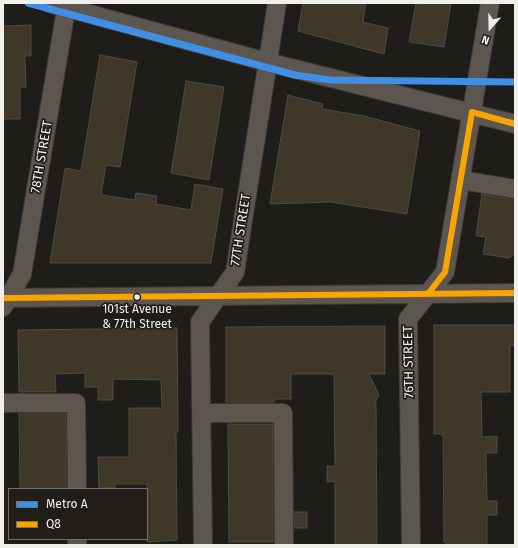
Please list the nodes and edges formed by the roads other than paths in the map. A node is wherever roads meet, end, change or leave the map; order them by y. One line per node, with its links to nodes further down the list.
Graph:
1 (49, 3): 4 (street)
2 (277, 3): 5 (street, 77TH STREET)
3 (490, 3): 6 (street, 76TH STREET)
4 (67, 6): 5 (street); 13 (street, 78TH STREET)
5 (267, 62): 6 (street); 12 (street, 77TH STREET)
6 (472, 112): 7 (street); 8 (street, 76TH STREET)
7 (515, 124)
8 (461, 180): 9 (street); 11 (street, 76TH STREET)
9 (515, 189)
10 (515, 293): 11 (street)
11 (428, 294): 12 (street); 19 (street, 76TH STREET)
12 (217, 296): 13 (street); 15 (street, 77TH STREET)
13 (5, 301)
14 (3, 403): 16 (street)
15 (201, 413): 17 (street, 77TH STREET); 18 (street)
16 (77, 488)
17 (203, 545)
18 (284, 545)
19 (411, 545)

